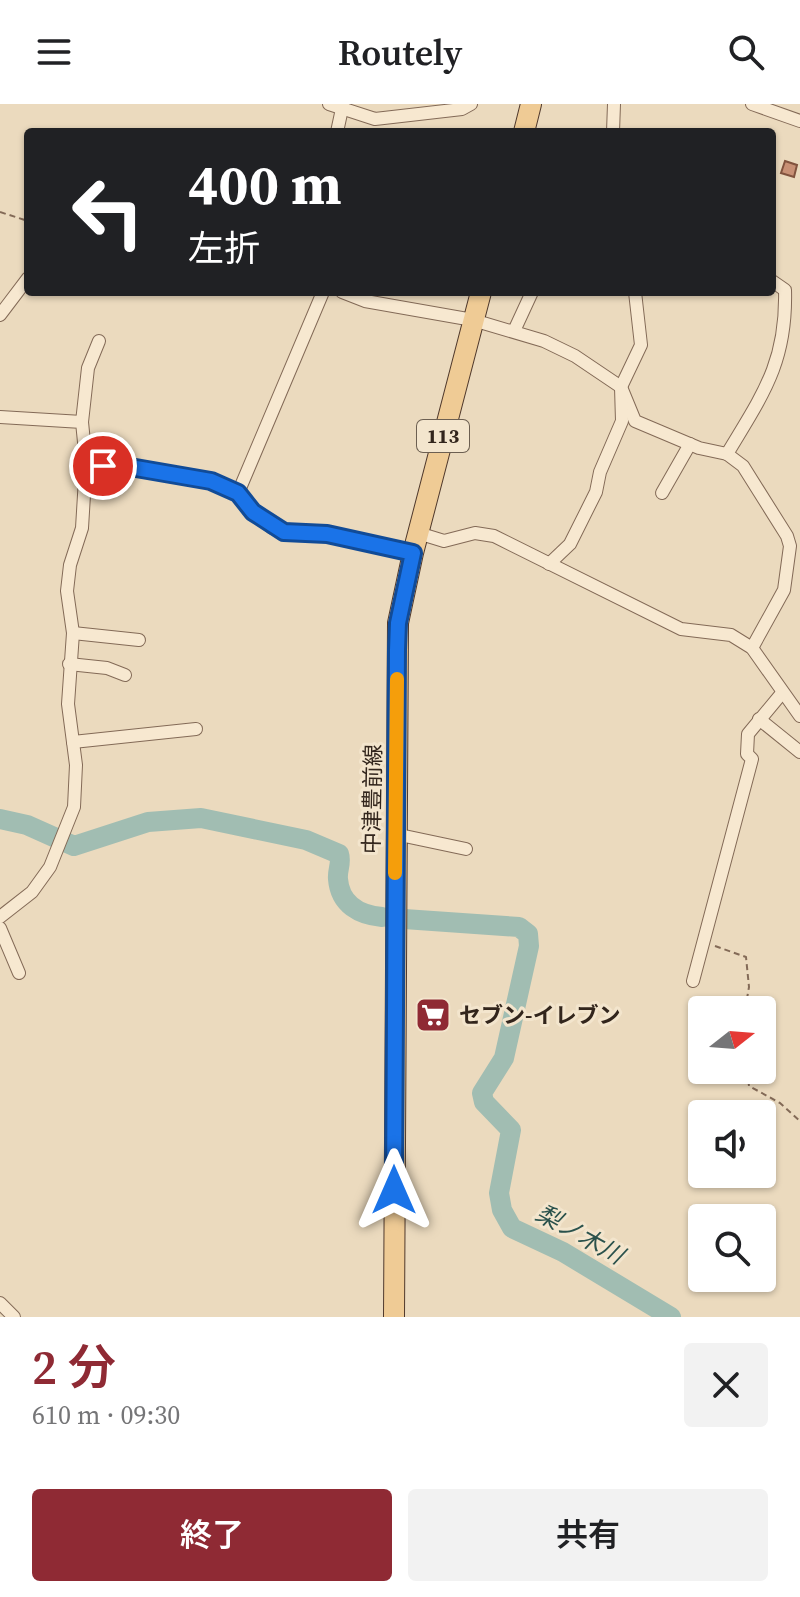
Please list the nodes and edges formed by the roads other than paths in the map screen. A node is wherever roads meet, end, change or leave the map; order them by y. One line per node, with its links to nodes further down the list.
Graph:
1 (471, 104): 5 (street)
2 (531, 104): 8 (main road)
3 (614, 104): 9 (street)
4 (752, 104): 6 (street)
5 (338, 105): 7 (street)
6 (800, 121)
7 (337, 128)
8 (525, 128)
9 (613, 128)
10 (24, 283): 17 (street)
11 (776, 284): 20 (street)
12 (321, 296): 29 (street)
13 (352, 296): 18 (street)
14 (480, 296): 18 (main road, 中津豊前線 / 113)
15 (530, 296): 21 (street)
16 (635, 296): 23 (street)
17 (0, 315)
18 (473, 320): 21 (street); 31 (main road, 中津豊前線 / 113)
19 (800, 327): 20 (street)
20 (786, 330): 27 (street)
21 (514, 331): 23 (street)
22 (99, 341): 25 (street)
23 (621, 387): 26 (street); 32 (street)
24 (0, 417): 25 (street)
25 (82, 422): 28 (street)
26 (690, 444): 27 (street); 30 (street)
27 (727, 454): 35 (street)
28 (86, 462): 29 (street); 33 (street)
29 (238, 493): 31 (street)
30 (662, 493)
31 (415, 543): 32 (street); 44 (main road, 中津豊前線 / 113)
32 (549, 564): 35 (street)
33 (73, 633): 34 (street); 36 (street)
34 (139, 640)
35 (752, 648): 38 (street)
36 (69, 664): 37 (street); 42 (street)
37 (125, 675)
38 (782, 693): 39 (street); 40 (street)
39 (800, 716)
40 (759, 719): 43 (street); 49 (street)
41 (196, 729): 42 (street)
42 (73, 742): 46 (street)
43 (800, 752)
44 (395, 834): 45 (street); 52 (main road, 中津豊前線 / 113)
45 (466, 849)
46 (0, 917)
47 (0, 928): 48 (street)
48 (19, 973)
49 (693, 981)
50 (0, 1303): 51 (street)
51 (14, 1317)
52 (394, 1317)

